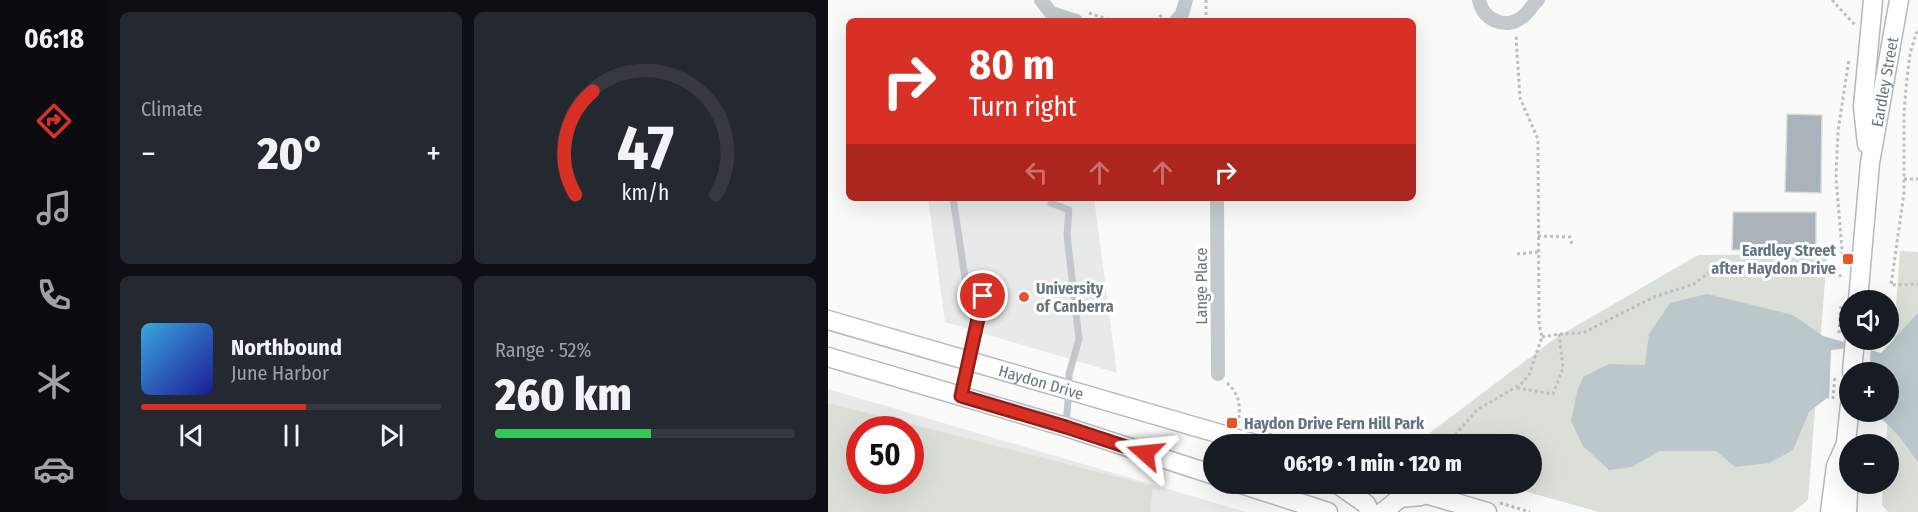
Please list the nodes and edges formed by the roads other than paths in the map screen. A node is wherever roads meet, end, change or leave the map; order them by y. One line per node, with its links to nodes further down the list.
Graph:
1 (1041, 0): 7 (street)
2 (1186, 0): 8 (street)
3 (1479, 0): 4 (street)
4 (1538, 0)
5 (1873, 0): 9 (main road, Eardley Street)
6 (1899, 0): 9 (main road, Eardley Street)
7 (1067, 18)
8 (1179, 18)
9 (1870, 163): 13 (main road, Eardley Street)
10 (953, 201): 16 (lane)
11 (1217, 201): 17 (street, Lange Place)
12 (1051, 203): 18 (lane)
13 (1859, 290)
14 (828, 320): 16 (main road, Haydon Drive)
15 (828, 357): 19 (main road)
16 (968, 361): 18 (main road, Haydon Drive); 19 (lane)
17 (1218, 374)
18 (1069, 390): 20 (lane); 21 (main road, Haydon Drive)
19 (961, 396): 20 (main road)
20 (1066, 427): 23 (main road)
21 (1230, 434)
22 (1839, 459): 34 (main road)
23 (1203, 471)
24 (1272, 494): 30 (main road)
25 (1352, 494): 31 (main road)
26 (1427, 494): 29 (main road)
27 (1848, 494): 35 (main road)
28 (1854, 494): 36 (main road)
29 (1434, 496): 32 (main road); 33 (main road)
30 (1328, 512)
31 (1370, 512)
32 (1383, 512)
33 (1487, 512)
34 (1830, 512)
35 (1847, 512)
36 (1858, 512)

